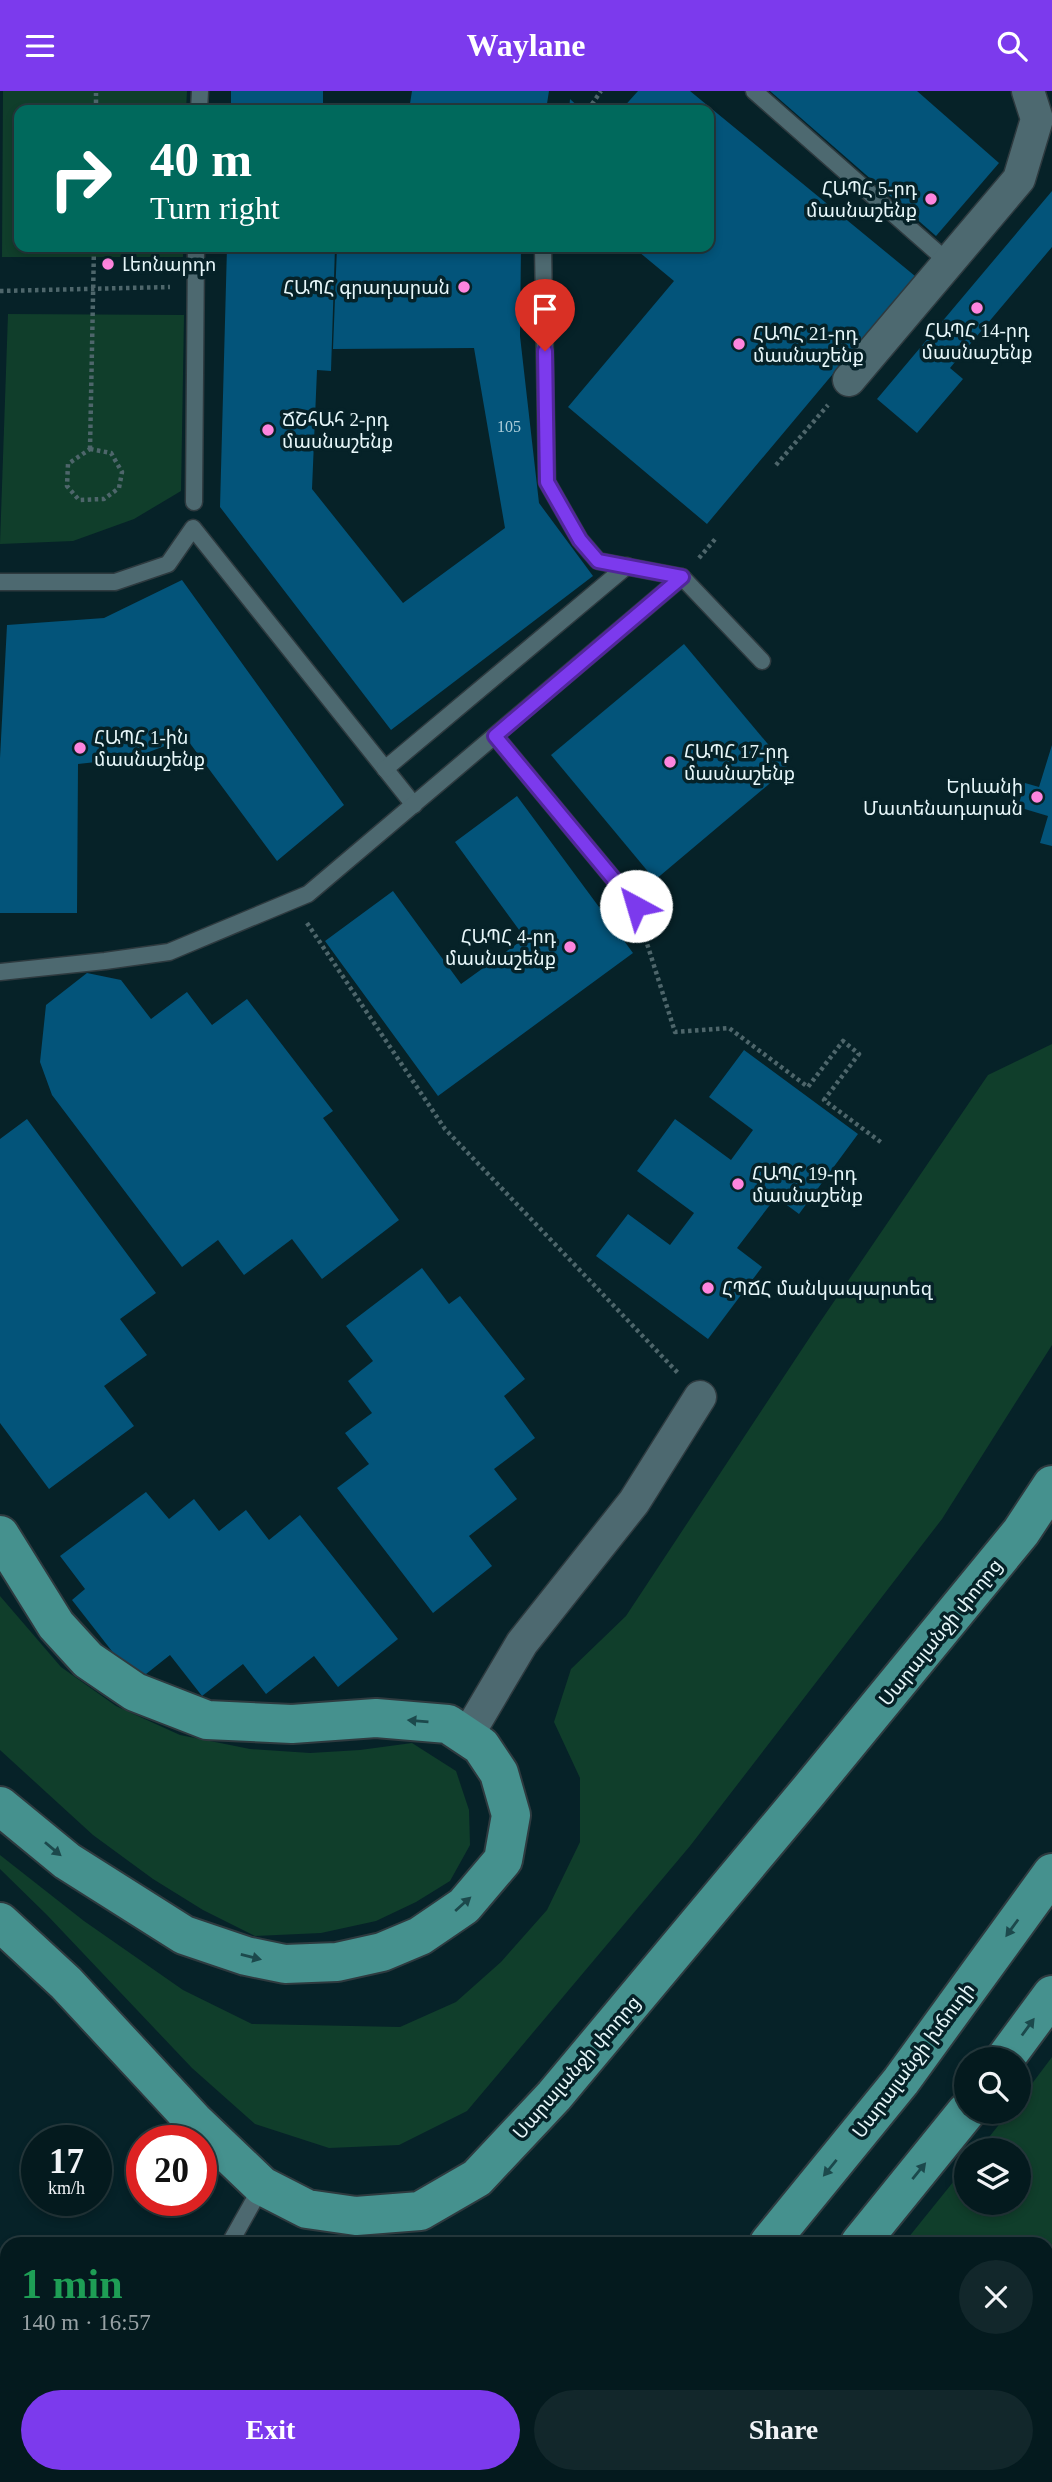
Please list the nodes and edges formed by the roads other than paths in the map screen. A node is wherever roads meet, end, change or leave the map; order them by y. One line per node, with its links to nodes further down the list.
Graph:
1 (754, 91): 5 (lane)
2 (1028, 91): 5 (street)
3 (196, 252): 7 (lane)
4 (543, 252): 8 (lane)
5 (948, 262): 6 (street)
6 (849, 380)
7 (194, 502)
8 (627, 566): 9 (lane); 13 (lane)
9 (682, 577): 11 (lane); 12 (lane)
10 (0, 582): 13 (lane)
11 (762, 661)
12 (495, 736): 14 (lane); 15 (lane)
13 (385, 769): 14 (lane)
14 (414, 805): 16 (lane)
15 (636, 906)
16 (0, 972)
17 (701, 1397): 20 (street)
18 (1052, 1485): 27 (main road, Սարալանջի փողոց)
19 (0, 1535): 20 (main road, one-way to 19)
20 (467, 1736): 21 (main road, one-way to 20)
21 (0, 1806)
22 (1052, 1873): 29 (main road, Սարալանջի խճուղի, one-way to 29)
23 (0, 1922): 27 (main road, Սարալանջի փողոց)
24 (1052, 1995): 25 (main road, one-way to 24)
25 (1014, 2047)
26 (956, 2124): 30 (main road, one-way to 26)
27 (262, 2186): 28 (lane)
28 (233, 2237)
29 (774, 2237)
30 (865, 2237)

